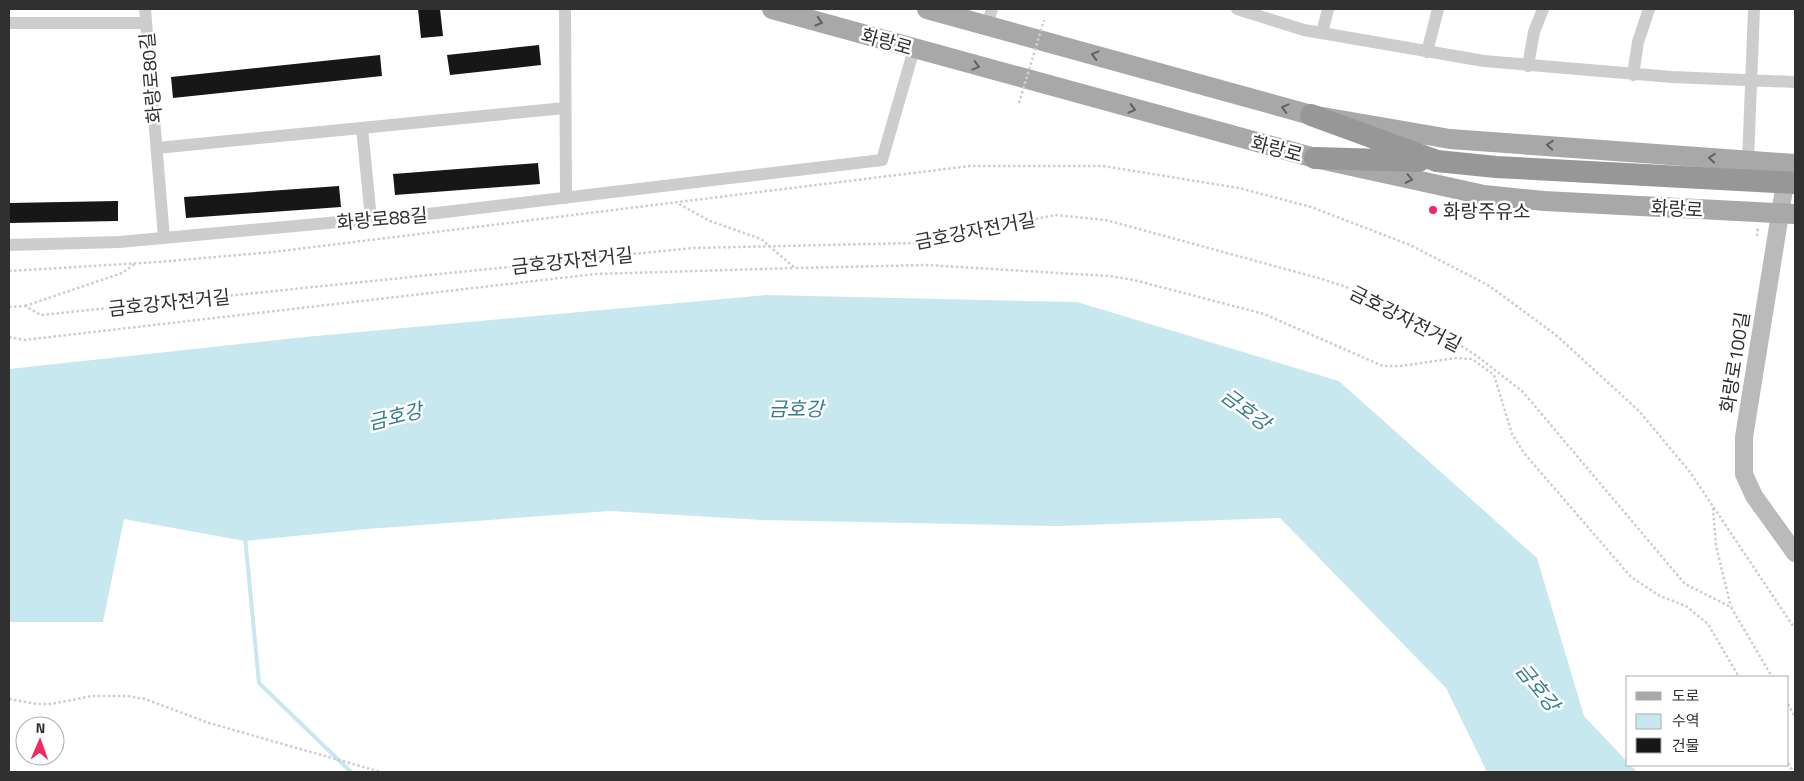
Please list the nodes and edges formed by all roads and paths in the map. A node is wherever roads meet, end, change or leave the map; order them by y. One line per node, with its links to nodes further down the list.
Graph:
1 (145, 9): 14 (street)
2 (565, 9): 23 (street)
3 (772, 9): 16 (main road, 화랑로, one-way to 16)
4 (928, 9): 11 (main road)
5 (1237, 9): 15 (street)
6 (1328, 9): 15 (street)
7 (1438, 9): 17 (street)
8 (1542, 9): 18 (street)
9 (1648, 9): 19 (street)
10 (1754, 9): 20 (street)
11 (989, 17): 24 (main road, one-way to 11)
12 (1044, 20): 22 (path, bridge)
13 (9, 23): 14 (street, 화랑로80길)
14 (146, 23): 26 (street, 화랑로80길)
15 (1322, 33): 17 (street)
16 (914, 49): 27 (main road, 화랑로, one-way to 27); 31 (street, 화랑로88길)
17 (1427, 52): 18 (street)
18 (1528, 66): 19 (street)
19 (1633, 74): 20 (street)
20 (1751, 80): 21 (street); 28 (street)
21 (1795, 82)
22 (1020, 104)
23 (565, 108): 25 (street); 31 (street)
24 (1311, 115): 28 (main road, one-way to 24); 29 (highway)
25 (362, 128): 26 (street); 34 (street)
26 (156, 148): 35 (street, 화랑로80길)
27 (1315, 158): 29 (highway); 33 (main road, 화랑로, one-way to 33)
28 (1748, 161): 30 (main road)
29 (1437, 162): 30 (highway, bridge)
30 (1793, 170): 33 (street, 화랑로100길)
31 (566, 198): 34 (street, 화랑로88길)
32 (677, 204): 37 (path); 38 (path); 44 (path)
33 (1787, 213): 45 (street, 화랑로100길)
34 (371, 219): 35 (street, 화랑로88길)
35 (164, 238): 36 (street, 화랑로88길)
36 (9, 245)
37 (771, 246): 39 (path); 41 (path, 금호강자전거길); 46 (path, 금호강자전거길)
38 (137, 264): 40 (path); 41 (path)
39 (796, 268): 43 (path); 48 (path)
40 (9, 271)
41 (25, 306): 42 (path, 금호강자전거길)
42 (9, 307)
43 (9, 337)
44 (1713, 506): 46 (path); 47 (path)
45 (1795, 553)
46 (1731, 607): 49 (path)
47 (1795, 628)
48 (1738, 676)
49 (1771, 676)
50 (9, 699): 53 (path)
51 (1789, 706): 52 (path)
52 (1795, 717)
53 (381, 772)

